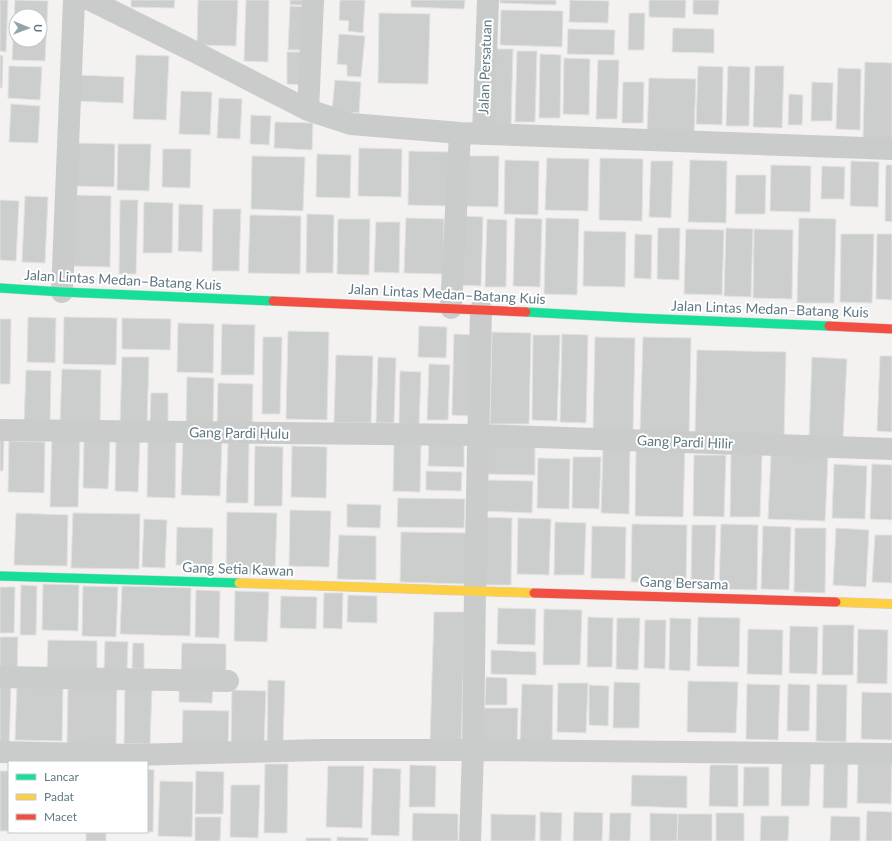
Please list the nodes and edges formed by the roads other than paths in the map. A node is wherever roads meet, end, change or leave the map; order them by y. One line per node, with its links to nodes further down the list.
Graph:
1 (74, 0): 10 (street)
2 (90, 0): 5 (street)
3 (313, 0): 5 (street)
4 (488, 0): 7 (street, Jalan Persatuan)
5 (308, 110): 6 (street)
6 (460, 133): 7 (street); 11 (street)
7 (483, 134): 8 (street)
8 (892, 149)
9 (0, 288): 10 (main road, Jalan Lintas Medan–Batang Kuis)
10 (62, 292): 11 (main road, Jalan Lintas Medan–Batang Kuis)
11 (451, 308): 12 (main road, Jalan Lintas Medan–Batang Kuis)
12 (481, 309): 13 (main road, Jalan Lintas Medan–Batang Kuis); 15 (street)
13 (892, 328)
14 (0, 430): 15 (street, Gang Pardi Hulu)
15 (478, 435): 16 (street, Gang Pardi Hilir); 18 (street)
16 (892, 449)
17 (0, 576): 18 (main road, Gang Setia Kawan)
18 (475, 590): 19 (main road, Gang Bersama); 22 (street)
19 (892, 604)
20 (0, 677): 21 (street)
21 (228, 681)
22 (473, 750): 23 (street); 24 (street); 25 (street)
23 (0, 752)
24 (892, 754)
25 (470, 841)

